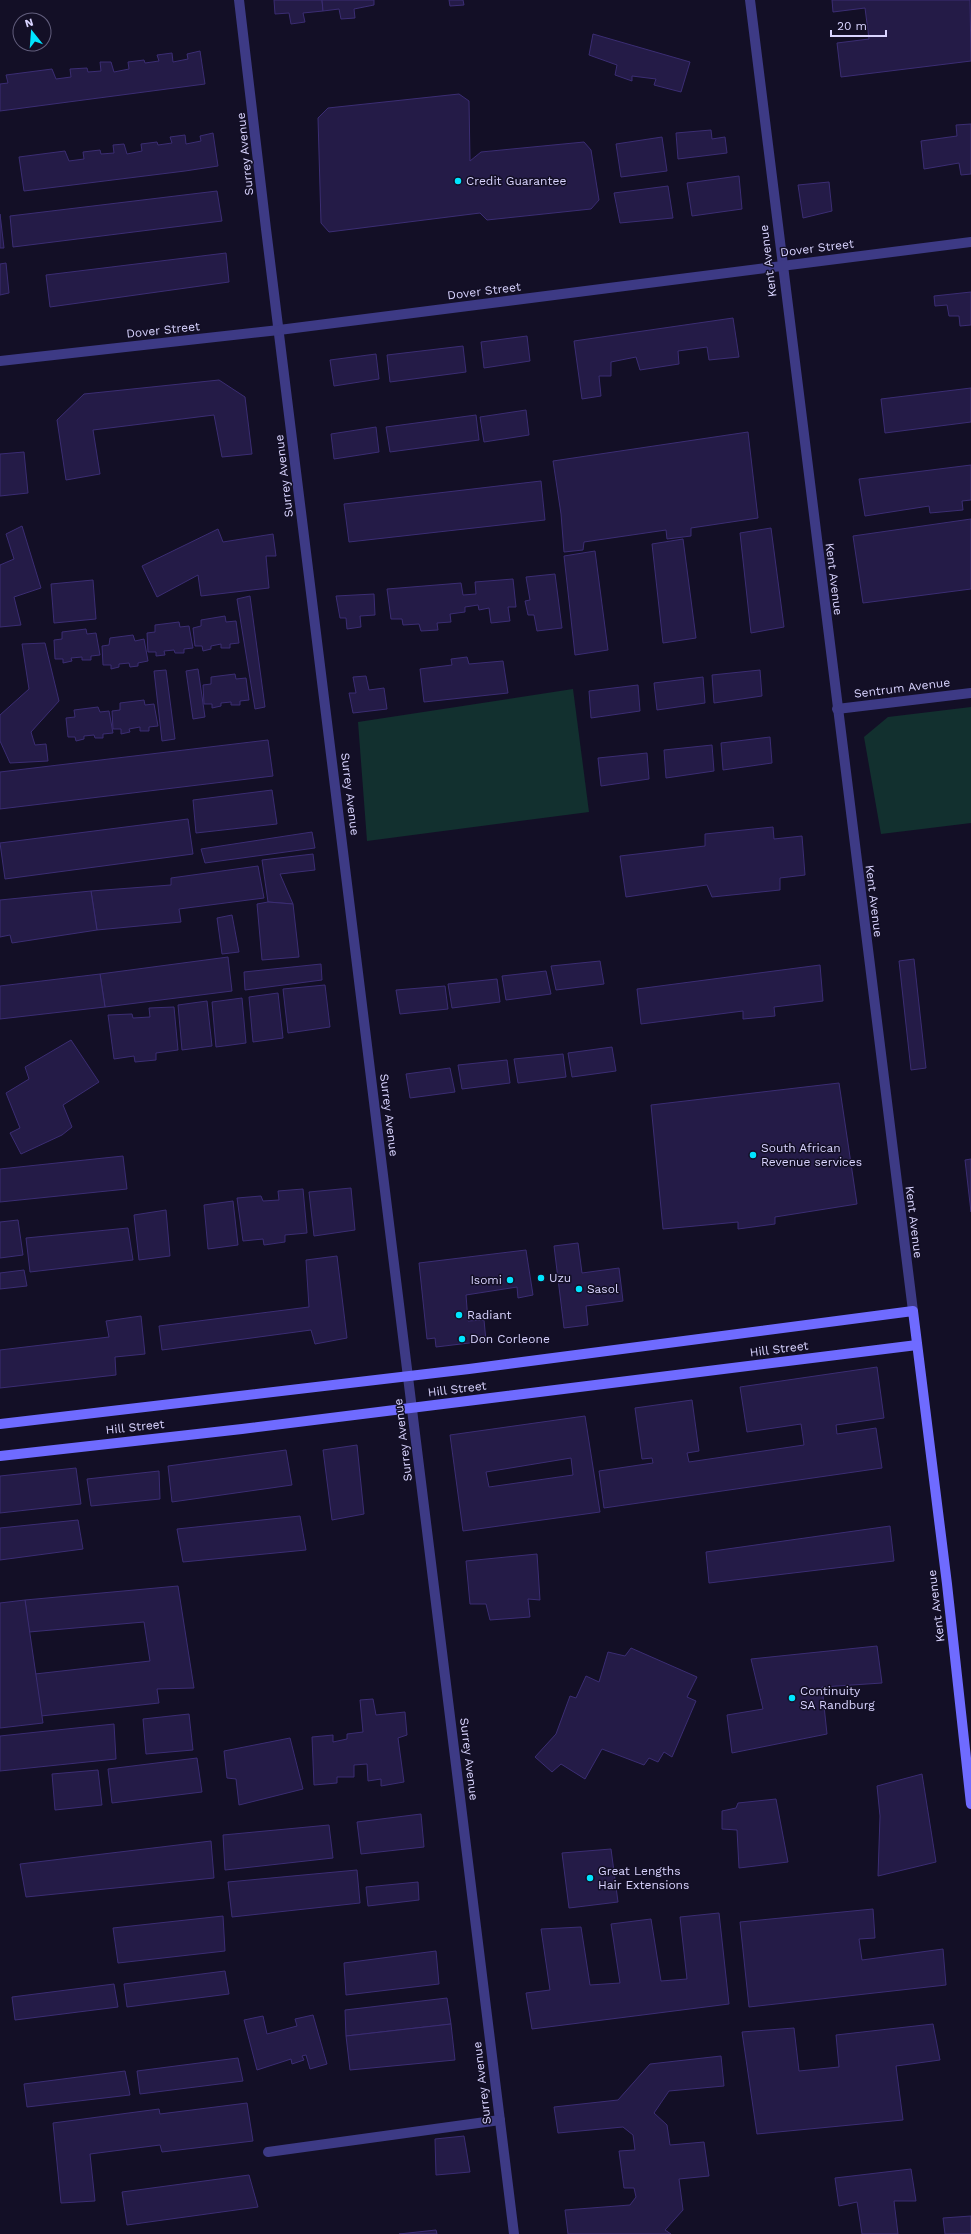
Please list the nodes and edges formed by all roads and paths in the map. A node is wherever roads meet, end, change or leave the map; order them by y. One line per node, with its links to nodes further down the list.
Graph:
1 (239, 0): 5 (street, Surrey Avenue)
2 (750, 0): 4 (street, Kent Avenue)
3 (971, 242): 4 (street, Dover Street)
4 (782, 266): 5 (street, Dover Street); 8 (street, Kent Avenue)
5 (279, 330): 6 (street, Dover Street); 11 (street, Surrey Avenue)
6 (0, 361)
7 (971, 693): 8 (street, Sentrum Avenue)
8 (837, 709): 9 (street, Kent Avenue)
9 (913, 1311): 10 (main road, Kent Avenue); 11 (main road, Hill Street)
10 (917, 1345): 12 (main road, Hill Street); 15 (main road, Kent Avenue)
11 (408, 1375): 12 (street, Surrey Avenue); 13 (main road, Hill Street)
12 (412, 1407): 14 (main road, Hill Street); 16 (street, Surrey Avenue)
13 (0, 1424)
14 (0, 1456)
15 (971, 1804)
16 (500, 2120): 17 (street); 18 (street, Surrey Avenue)
17 (268, 2152)
18 (514, 2234)

